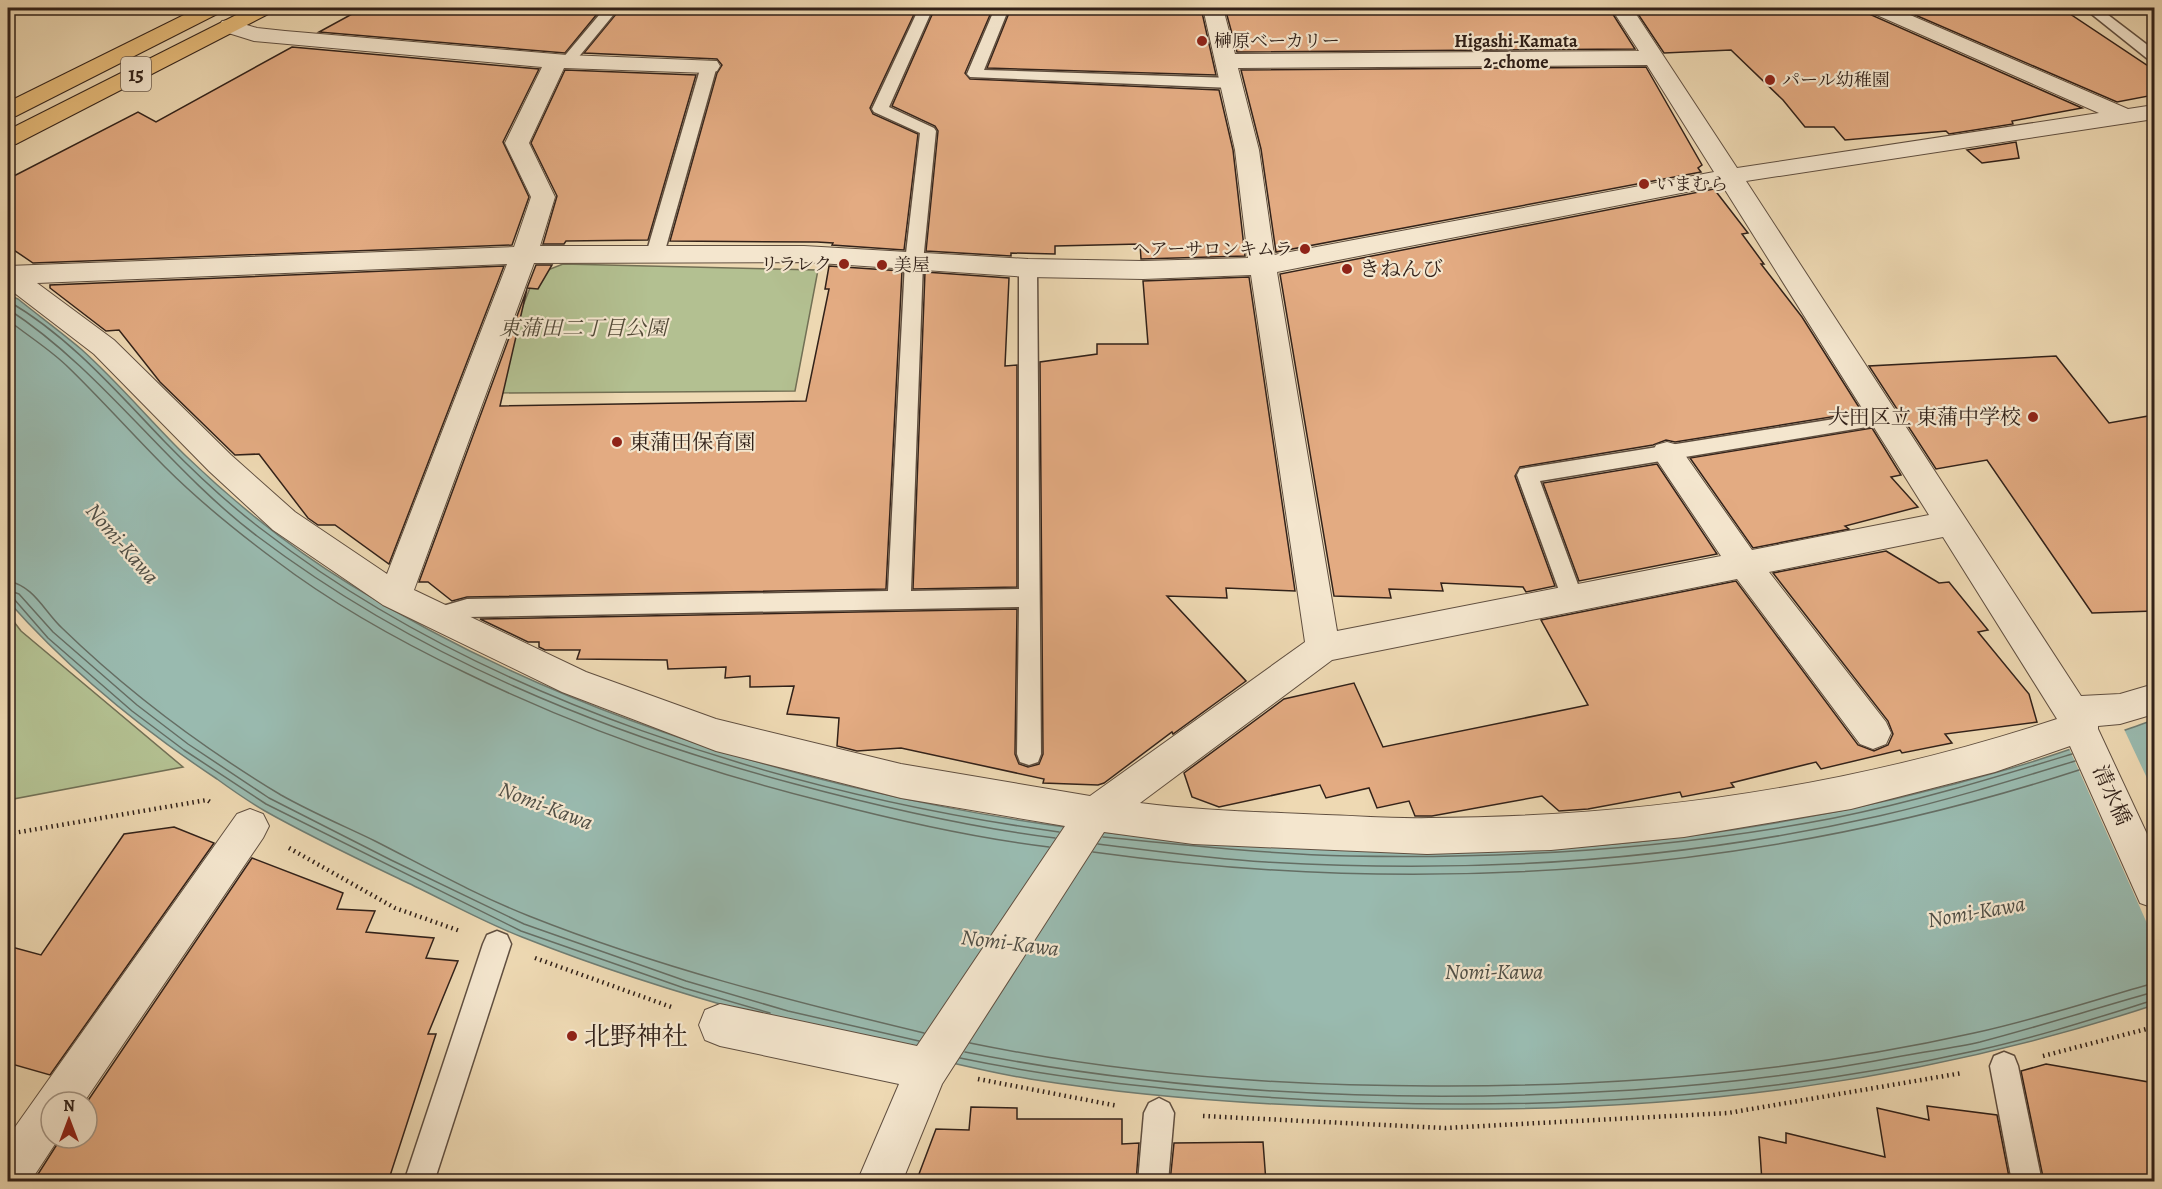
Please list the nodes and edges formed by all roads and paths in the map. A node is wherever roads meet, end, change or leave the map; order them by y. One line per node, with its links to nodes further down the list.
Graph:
1 (214, 8): 16 (highway, 15)
2 (265, 8): 10 (highway, 15)
3 (612, 8): 13 (lane)
4 (926, 8): 24 (lane)
5 (1002, 8): 15 (lane)
6 (1213, 8): 15 (street)
7 (1622, 8): 12 (street, 清水橋)
8 (1877, 8): 18 (street)
9 (2091, 8): 11 (lane)
10 (230, 26): 13 (street); 20 (highway, 15)
11 (2154, 57)
12 (1655, 58): 15 (street); 21 (street, 清水橋)
13 (561, 61): 14 (street); 23 (street)
14 (709, 66): 22 (lane)
15 (1229, 72): 25 (street)
16 (8, 111)
17 (2154, 112): 18 (street)
18 (2124, 115): 19 (street); 21 (street)
19 (2154, 127)
20 (8, 140)
21 (1731, 176): 25 (street); 28 (street, 清水橋)
22 (655, 254): 23 (street); 24 (street)
23 (524, 255): 27 (street); 32 (street)
24 (914, 262): 26 (street); 35 (lane)
25 (1262, 266): 26 (street); 37 (street)
26 (1028, 268): 33 (lane)
27 (8, 275): 32 (street)
28 (1884, 418): 29 (lane); 30 (street, 清水橋)
29 (1667, 453): 31 (street); 34 (lane)
30 (1952, 523): 31 (street); 39 (street, 清水橋)
31 (1744, 564): 34 (street); 40 (street)
32 (395, 596): 36 (street)
33 (1030, 598): 35 (lane); 41 (lane)
34 (1572, 598): 37 (street)
35 (899, 601): 36 (lane)
36 (437, 617): 42 (street)
37 (1323, 648): 42 (street)
38 (2154, 699): 39 (street)
39 (2079, 724): 42 (street); 45 (street, 清水橋)
40 (1873, 733)
41 (1029, 754)
42 (1092, 820): 49 (street)
43 (250, 826): 44 (path); 46 (path); 51 (street)
44 (8, 834)
45 (2154, 890)
46 (497, 944): 47 (path); 55 (lane)
47 (720, 1025): 49 (street)
48 (2154, 1027): 50 (path)
49 (931, 1064): 52 (path); 56 (street)
50 (2004, 1066): 52 (path); 58 (lane)
51 (66, 1090)
52 (1159, 1113): 57 (lane)
53 (39, 1130): 54 (street)
54 (8, 1175)
55 (419, 1182)
56 (879, 1182)
57 (1152, 1182)
58 (2027, 1182)

